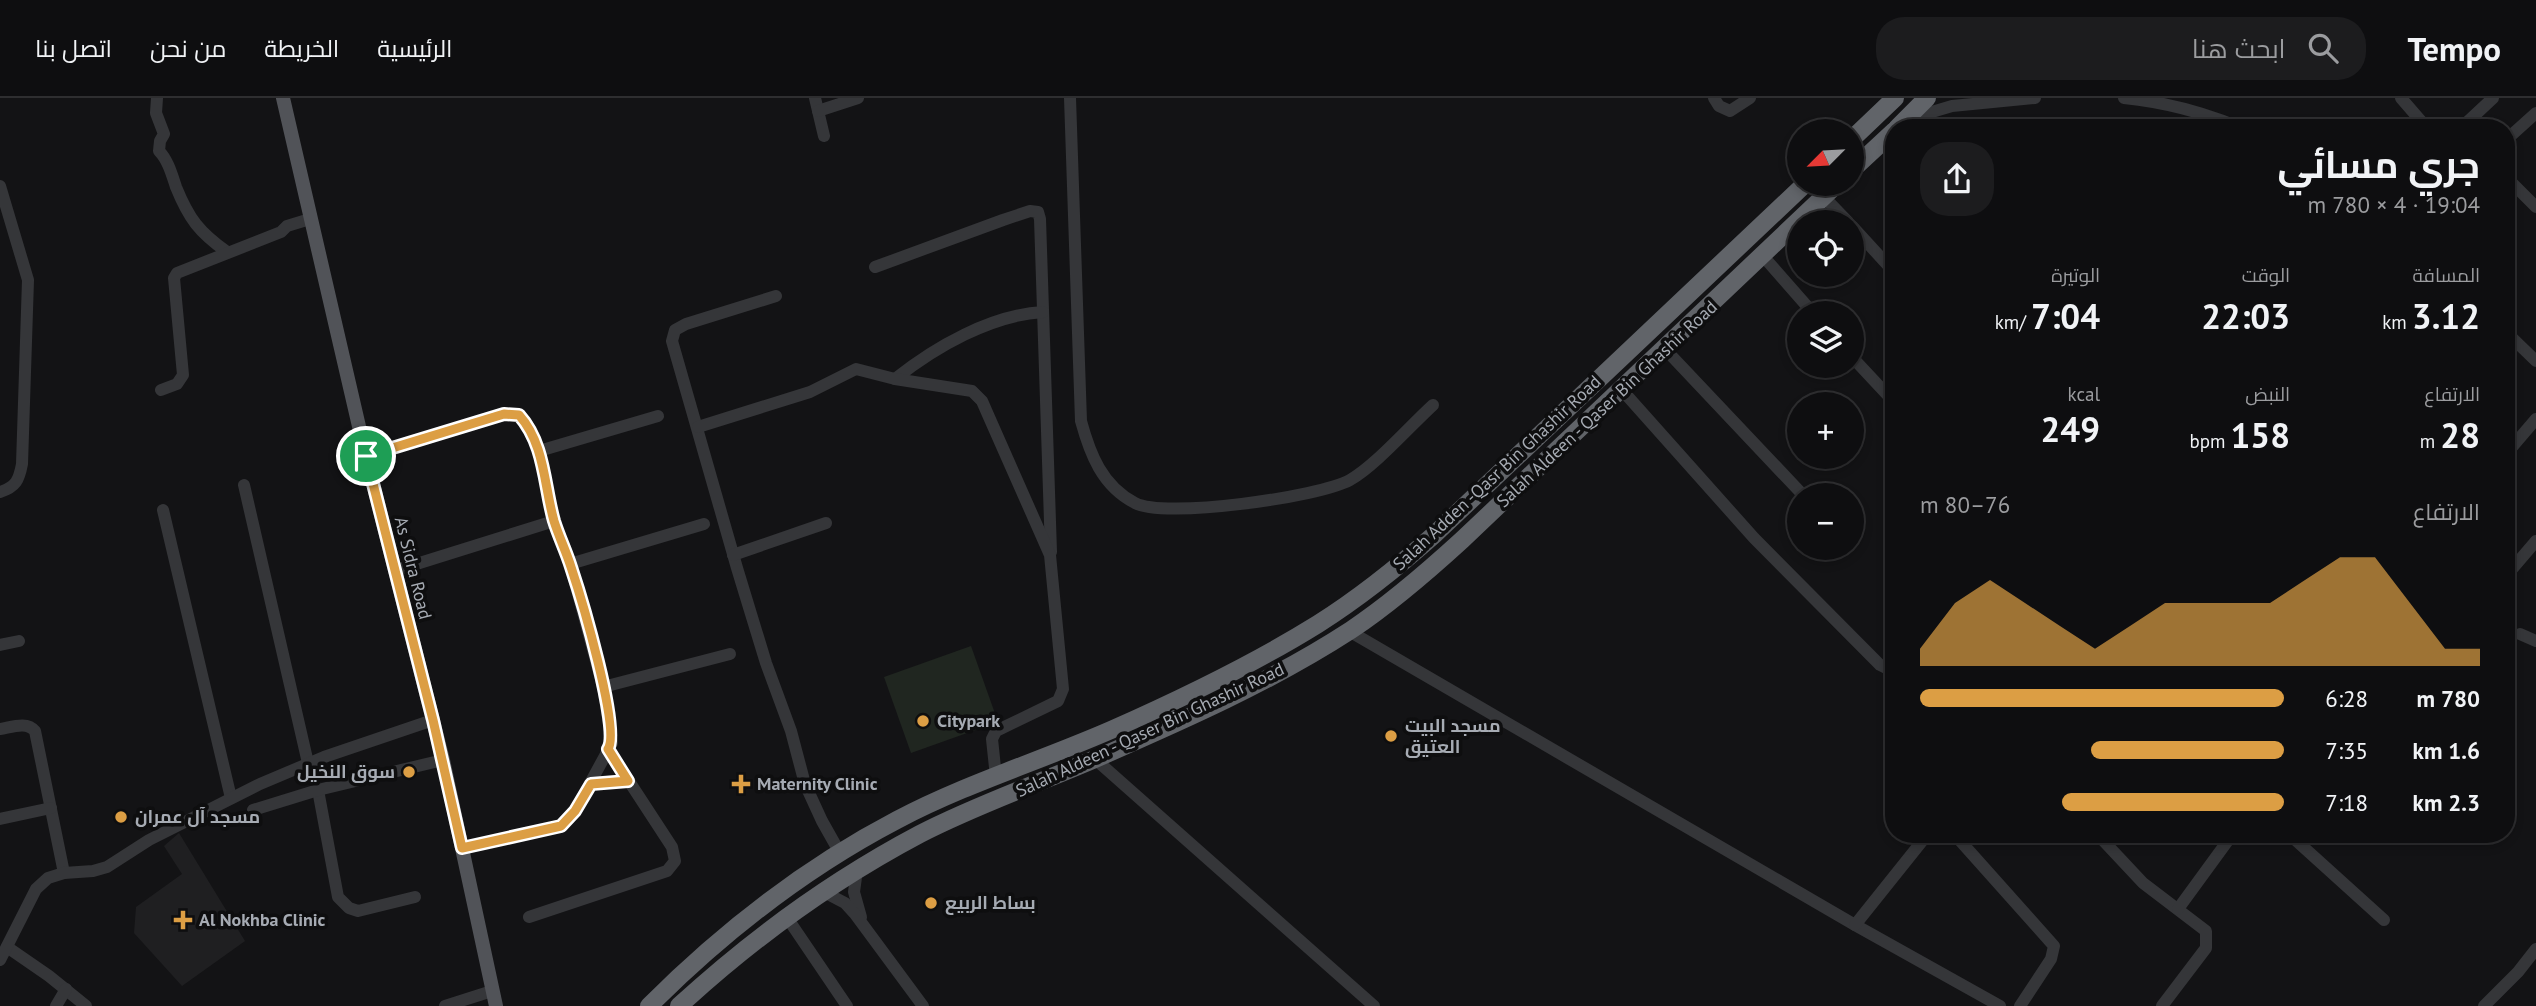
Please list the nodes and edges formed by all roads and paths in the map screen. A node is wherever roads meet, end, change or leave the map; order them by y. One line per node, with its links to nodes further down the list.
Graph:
1 (156, 98): 33 (street)
2 (283, 98): 31 (main road, As Sidra Road)
3 (858, 98): 14 (street)
4 (1070, 98): 49 (street)
5 (1714, 98): 6 (street)
6 (1750, 98)
7 (1895, 98): 21 (highway)
8 (1927, 98): 16 (highway)
9 (2035, 98): 13 (street)
10 (2124, 98): 18 (street)
11 (2401, 98): 19 (street)
12 (2493, 98): 20 (street)
13 (1985, 100): 17 (street)
14 (816, 104): 23 (street)
15 (2536, 113): 22 (street)
16 (1905, 119)
17 (1917, 119)
18 (2215, 119)
19 (2419, 119)
20 (2471, 119)
21 (1864, 128)
22 (2515, 132)
23 (824, 136)
24 (1885, 138): 25 (highway)
25 (1864, 159)
26 (0, 186): 59 (street)
27 (2515, 186): 30 (street)
28 (1792, 196): 45 (highway, Salah Adden -Qasr Bin Ghashir Road)
29 (1825, 196): 34 (highway, Salah Aldeen - Qaser Bin Ghashir Road)
30 (2536, 207)
31 (310, 219): 33 (street); 56 (main road, As Sidra Road)
32 (1864, 239): 35 (street)
33 (227, 252): 46 (street)
34 (1763, 257): 38 (street); 41 (highway, Salah Aldeen - Qaser Bin Ghashir Road)
35 (1885, 262)
36 (875, 267): 39 (street)
37 (776, 296): 53 (street)
38 (1802, 301)
39 (1043, 312): 44 (street); 66 (street)
40 (2515, 346): 42 (street)
41 (1665, 349): 47 (highway, Salah Aldeen - Qaser Bin Ghashir Road); 57 (street)
42 (2536, 361)
43 (1864, 370): 48 (street)
44 (895, 379): 53 (street); 66 (street)
45 (1588, 389): 50 (highway); 84 (highway, Salah Adden -Qasr Bin Ghashir Road)
46 (160, 390)
47 (1622, 390): 50 (highway, Salah Aldeen - Qaser Bin Ghashir Road); 76 (street)
48 (1885, 392)
49 (1433, 405)
50 (1605, 406): 70 (highway, Salah Aldeen - Qaser Bin Ghashir Road)
51 (658, 416): 55 (street)
52 (2536, 419): 54 (street)
53 (698, 427): 65 (street)
54 (2515, 444)
55 (539, 451): 56 (street); 61 (street)
56 (366, 456): 69 (main road, As Sidra Road)
57 (1793, 483)
58 (244, 485): 83 (street)
59 (0, 492)
60 (163, 510): 88 (street)
61 (554, 521): 67 (street); 69 (street)
62 (827, 523): 65 (street)
63 (704, 524): 67 (street)
64 (2536, 541): 68 (street)
65 (733, 555): 98 (street)
66 (1052, 563): 84 (street)
67 (570, 564): 77 (street)
68 (2515, 566)
69 (394, 571): 78 (main road, As Sidra Road)
70 (1349, 631): 81 (highway, Salah Aldeen - Qaser Bin Ghashir Road); 108 (street)
71 (2520, 634): 73 (street)
72 (19, 641): 74 (street)
73 (2536, 642)
74 (0, 645)
75 (730, 654): 77 (street)
76 (1885, 668)
77 (603, 687): 80 (street)
78 (433, 720): 82 (main road, As Sidra Road); 83 (street)
79 (0, 729): 89 (street)
80 (608, 749): 85 (street); 86 (street)
81 (1095, 759): 99 (highway, Salah Aldeen - Qaser Bin Ghashir Road); 123 (street)
82 (443, 760): 87 (street); 97 (main road, As Sidra Road)
83 (307, 763): 88 (street)
84 (996, 777): 98 (highway, Salah Adden -Qasr Bin Ghashir Road)
85 (628, 781): 86 (street); 105 (street)
86 (591, 784): 97 (street)
87 (318, 790): 90 (street); 102 (street)
88 (231, 798): 100 (street)
89 (51, 808): 91 (street); 100 (street)
90 (253, 810)
91 (0, 819)
92 (1921, 843): 108 (street)
93 (1962, 843): 125 (street)
94 (2106, 843): 103 (street)
95 (2226, 843): 103 (street)
96 (2299, 843): 106 (street)
97 (462, 848): 113 (main road, As Sidra Road)
98 (839, 853): 119 (highway, Salah Adden -Qasr Bin Ghashir Road)
99 (857, 870): 101 (highway, Salah Aldeen - Qaser Bin Ghashir Road); 107 (street)
100 (64, 873): 109 (street)
101 (822, 891): 104 (highway, Salah Aldeen - Qaser Bin Ghashir Road); 107 (street)
102 (415, 897)
103 (2178, 909): 126 (street)
104 (786, 916): 120 (highway, Salah Aldeen - Qaser Bin Ghashir Road); 121 (street)
105 (529, 917)
106 (2384, 920)
107 (863, 924): 122 (street)
108 (1855, 926): 124 (street)
109 (7, 947): 111 (street); 112 (street)
110 (2536, 950): 114 (street)
111 (0, 960)
112 (66, 989): 115 (street); 116 (street)
113 (492, 991): 117 (street); 118 (main road, As Sidra Road)
114 (2496, 996): 127 (street); 128 (street)
115 (56, 1006)
116 (86, 1006)
117 (445, 1006)
118 (496, 1006)
119 (649, 1006)
120 (679, 1006)
121 (847, 1006)
122 (923, 1006)
123 (1374, 1006)
124 (2000, 1006)
125 (2020, 1006)
126 (2162, 1006)
127 (2484, 1006)
128 (2505, 1006)

